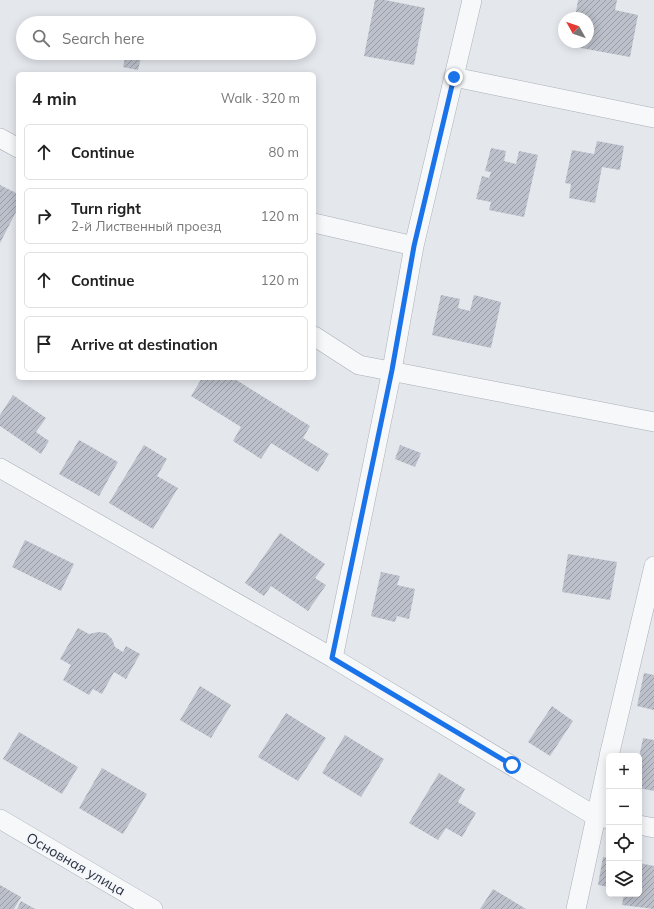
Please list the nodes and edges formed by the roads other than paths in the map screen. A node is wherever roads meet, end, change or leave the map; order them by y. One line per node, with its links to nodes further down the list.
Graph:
1 (472, 0): 2 (street)
2 (454, 77): 3 (street); 7 (street)
3 (654, 118)
4 (0, 138): 5 (street)
5 (16, 147)
6 (316, 223): 7 (street)
7 (414, 246): 9 (street)
8 (316, 337): 9 (street)
9 (392, 370): 10 (street); 13 (street)
10 (654, 422)
11 (0, 468): 13 (street)
12 (654, 566): 14 (street)
13 (332, 658): 16 (street)
14 (610, 753)
15 (606, 783): 16 (street)
16 (602, 818): 21 (street)
17 (0, 819): 20 (street, Основная улица)
18 (642, 826): 19 (street)
19 (654, 828)
20 (153, 909)
21 (576, 909)

